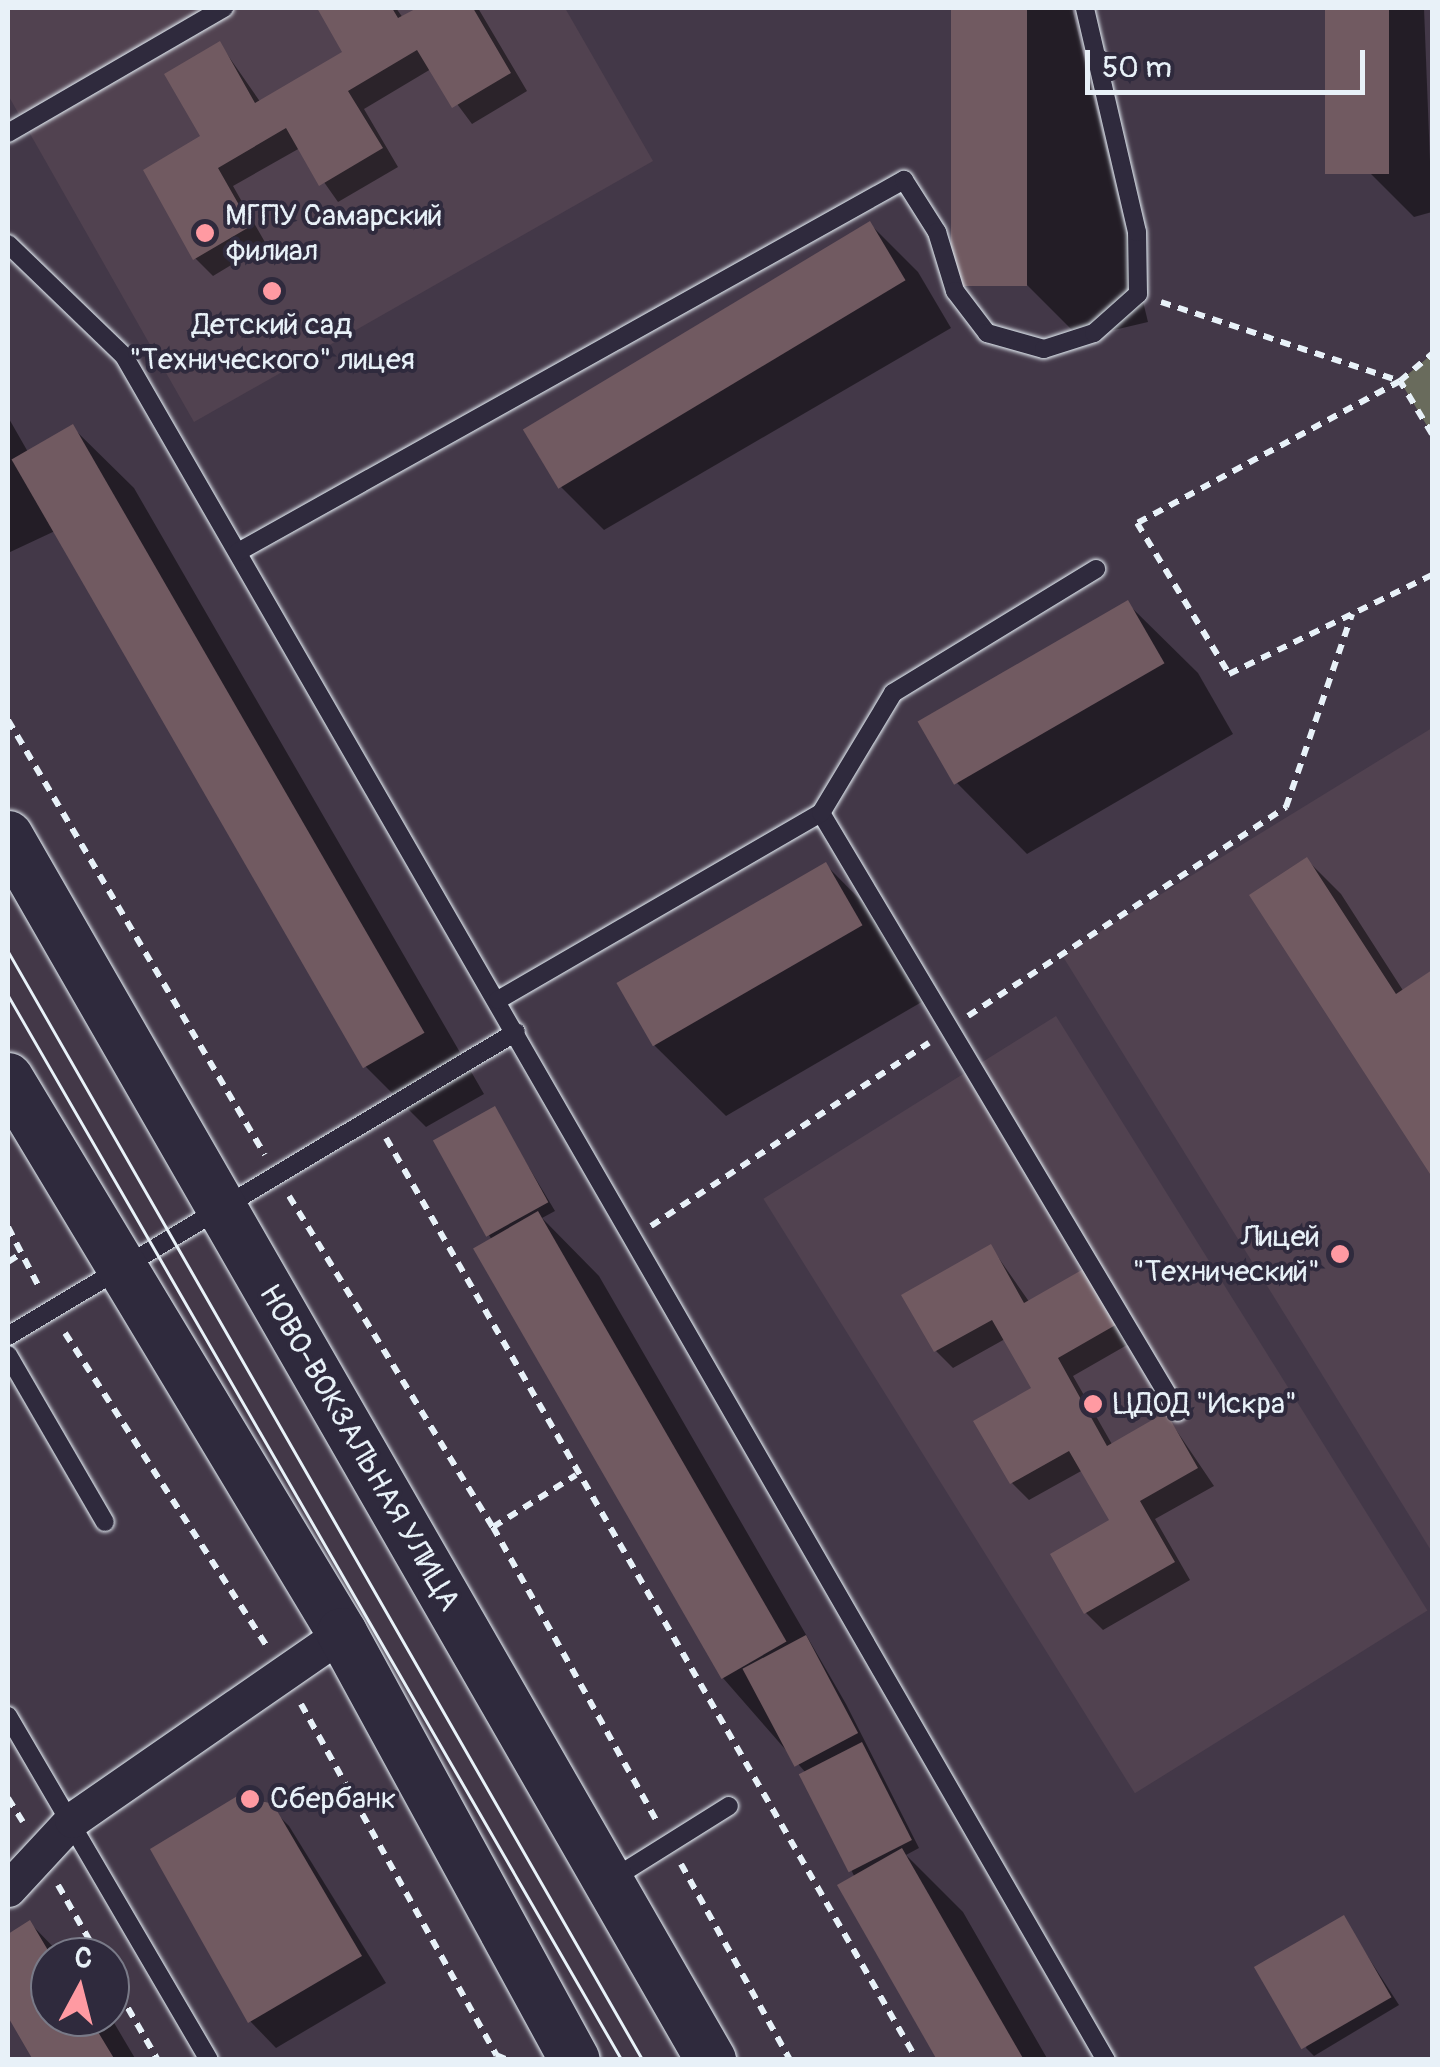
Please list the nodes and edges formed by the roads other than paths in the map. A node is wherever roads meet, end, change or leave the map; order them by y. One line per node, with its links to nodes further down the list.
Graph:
1 (224, 8): 3 (lane)
2 (1084, 8): 5 (lane)
3 (8, 133)
4 (8, 244): 5 (lane)
5 (238, 552): 9 (lane)
6 (1096, 569): 7 (lane)
7 (822, 813): 9 (lane); 16 (lane)
8 (8, 836): 12 (main road, НОВО-ВОКЗАЛЬНАЯ УЛИЦА)
9 (498, 1000): 10 (lane)
10 (516, 1032): 12 (lane); 27 (lane)
11 (8, 1078): 13 (main road)
12 (222, 1208): 13 (lane); 22 (main road, НОВО-ВОКЗАЛЬНАЯ УЛИЦА)
13 (120, 1272): 14 (lane); 18 (main road)
14 (8, 1336)
15 (8, 1355): 17 (lane)
16 (1178, 1412)
17 (105, 1522)
18 (342, 1633): 21 (street); 25 (main road)
19 (8, 1716): 21 (lane)
20 (729, 1806): 22 (lane)
21 (72, 1820): 23 (street); 24 (lane)
22 (608, 1882): 26 (main road, НОВО-ВОКЗАЛЬНАЯ УЛИЦА)
23 (8, 1889)
24 (210, 2060)
25 (575, 2060)
26 (711, 2060)
27 (1106, 2060)

